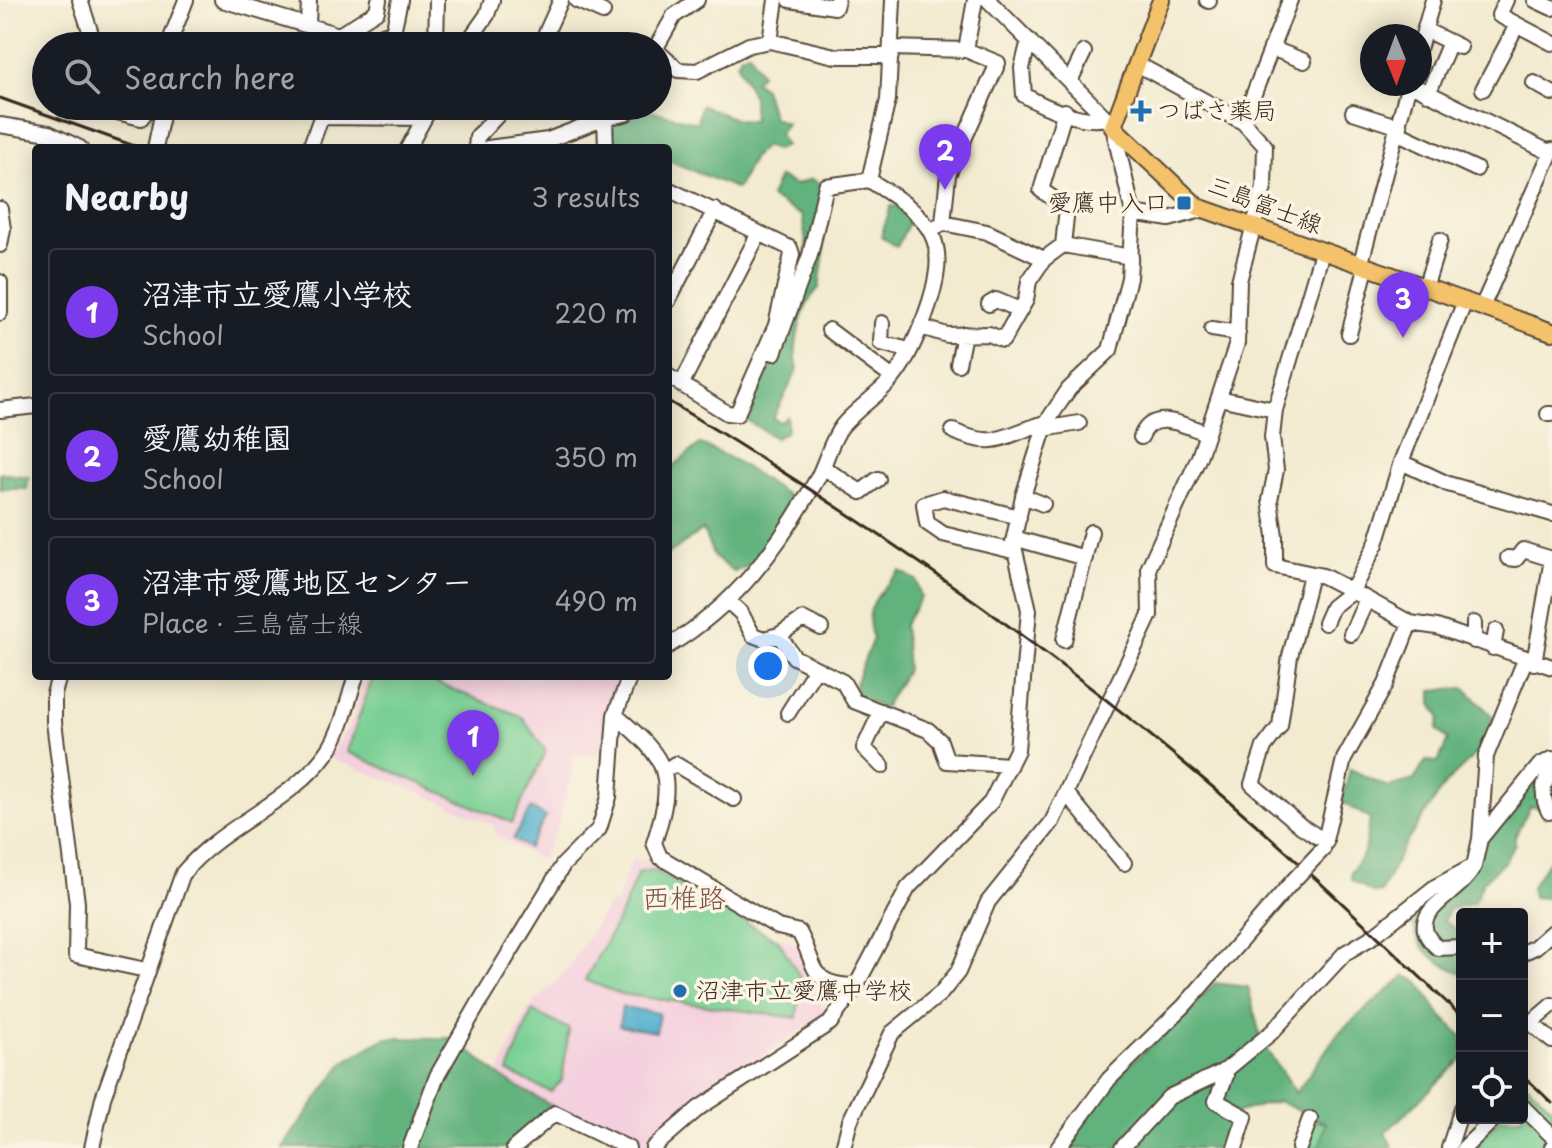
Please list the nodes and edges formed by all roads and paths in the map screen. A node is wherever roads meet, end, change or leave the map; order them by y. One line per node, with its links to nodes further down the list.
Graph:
1 (80, 0): 29 (street)
2 (188, 0): 30 (street); 31 (street)
3 (222, 0): 27 (street)
4 (309, 0): 27 (street)
5 (379, 0): 33 (street)
6 (400, 0): 34 (street)
7 (437, 0): 35 (street)
8 (492, 0): 36 (street)
9 (561, 0): 37 (street)
10 (576, 0): 25 (street)
11 (697, 0): 38 (street)
12 (776, 0): 41 (street)
13 (790, 0): 14 (street)
14 (837, 0)
15 (876, 0): 23 (street)
16 (975, 0): 44 (street)
17 (988, 0): 40 (street)
18 (1161, 0): 50 (main road)
19 (1290, 0): 43 (street)
20 (1433, 0): 26 (street)
21 (1506, 0): 28 (street)
22 (1535, 0): 24 (street)
23 (892, 2): 45 (street)
24 (1552, 8)
25 (603, 12)
26 (1427, 24)
27 (308, 25): 32 (street)
28 (1517, 25): 42 (street); 55 (street)
29 (90, 32)
30 (174, 32)
31 (182, 32)
32 (330, 32)
33 (344, 32)
34 (392, 32)
35 (436, 32)
36 (475, 32)
37 (546, 32)
38 (666, 32)
39 (1432, 33): 54 (street)
40 (1029, 40): 51 (street); 52 (street)
41 (770, 41): 45 (street); 49 (street)
42 (1552, 43)
43 (1271, 48): 47 (street); 68 (street)
44 (966, 50): 45 (street); 48 (street)
45 (891, 52): 80 (street)
46 (1084, 52): 52 (street)
47 (1304, 61)
48 (998, 63): 51 (street); 86 (street)
49 (672, 64)
50 (1137, 64): 67 (main road); 68 (street)
51 (1023, 66): 59 (street)
52 (1070, 81): 67 (street)
53 (1534, 83): 56 (street)
54 (1432, 87)
55 (1483, 89)
56 (1552, 93)
57 (1407, 96): 70 (street)
58 (1432, 96): 78 (street)
59 (1065, 111): 67 (street); 91 (street)
60 (1353, 112): 70 (street)
61 (161, 120): 72 (street)
62 (320, 120): 73 (street)
63 (423, 120): 74 (street)
64 (493, 120): 75 (street)
65 (600, 120): 76 (street)
66 (605, 120): 77 (street)
67 (1110, 122): 83 (main road, 三島富士線); 85 (street)
68 (1243, 122): 87 (street)
69 (0, 125): 71 (street)
70 (1399, 130): 79 (street); 97 (street)
71 (72, 144)
72 (156, 144)
73 (311, 144)
74 (410, 144)
75 (476, 144)
76 (519, 144)
77 (606, 144)
78 (1551, 151): 102 (street)
79 (1476, 169)
80 (869, 180): 86 (street); 94 (street)
81 (672, 191): 84 (street)
82 (0, 209): 90 (street)
83 (1205, 209): 85 (street); 87 (main road, 三島富士線)
84 (715, 210): 88 (street); 100 (street)
85 (1133, 213): 95 (street)
86 (937, 227): 96 (street); 106 (street)
87 (1254, 227): 92 (main road, 三島富士線); 110 (street)
88 (759, 233): 93 (street); 116 (street)
89 (1440, 240): 99 (street)
90 (0, 245)
91 (1063, 245): 95 (street); 96 (street)
92 (1322, 252): 97 (main road, 三島富士線); 120 (street)
93 (792, 254): 94 (street); 121 (street)
94 (810, 255): 121 (street)
95 (1131, 257): 123 (street)
96 (1044, 259): 103 (street)
97 (1363, 267): 99 (main road, 三島富士線); 112 (street)
98 (0, 282): 104 (street)
99 (1425, 288): 102 (main road, 三島富士線)
100 (672, 293)
101 (989, 304): 103 (street)
102 (1473, 304): 109 (main road, 三島富士線); 127 (street)
103 (1020, 310): 111 (street)
104 (0, 313)
105 (882, 323): 113 (street)
106 (921, 327): 111 (street); 113 (street)
107 (1212, 329): 110 (street)
108 (829, 330): 115 (street)
109 (1552, 332)
110 (1238, 333): 117 (street)
111 (964, 334): 114 (street)
112 (1349, 334)
113 (909, 350): 115 (street)
114 (958, 364)
115 (893, 378): 128 (street)
116 (674, 381): 121 (street)
117 (1219, 398): 120 (street); 125 (street)
118 (32, 406): 119 (street)
119 (0, 410)
120 (1275, 410): 139 (street)
121 (737, 414)
122 (1079, 423): 123 (street)
123 (1045, 426): 124 (street); 130 (street)
124 (953, 431)
125 (1206, 433): 126 (street); 168 (street)
126 (1141, 437)
127 (1401, 462): 132 (street); 140 (street)
128 (824, 468): 129 (street); 142 (street)
129 (878, 479)
130 (1023, 496): 131 (street); 133 (street)
131 (1043, 504)
132 (1552, 514)
133 (1019, 517): 135 (street); 135 (street)
134 (1091, 532): 136 (street)
135 (1014, 545): 136 (street); 164 (street)
136 (1085, 558): 150 (street)
137 (1508, 558): 138 (street)
138 (1552, 559): 154 (street)
139 (1311, 575): 140 (street); 172 (street)
140 (1352, 591): 141 (street); 143 (street)
141 (1367, 599): 144 (street); 148 (street)
142 (729, 602): 149 (street); 152 (street)
143 (1325, 623)
144 (1410, 623): 151 (street); 172 (street)
145 (1474, 623): 151 (street)
146 (821, 628): 149 (street)
147 (1496, 631): 153 (street)
148 (1351, 634)
149 (779, 635): 156 (street)
150 (1064, 640)
151 (1474, 641): 153 (street)
152 (672, 643)
153 (1493, 648): 154 (street)
154 (1530, 661): 155 (street); 171 (street)
155 (1552, 667)
156 (815, 670): 160 (street); 161 (street)
157 (58, 680): 178 (street)
158 (355, 680): 178 (street)
159 (628, 680): 162 (street)
160 (881, 711): 164 (street); 165 (street)
161 (788, 713)
162 (615, 715): 166 (street); 190 (street)
163 (1552, 759): 171 (street)
164 (1010, 765): 179 (street)
165 (882, 766)
166 (666, 770): 169 (street); 179 (street)
167 (1552, 771): 170 (street)
168 (1067, 794): 173 (street); 194 (street)
169 (734, 799)
170 (1549, 812)
171 (1480, 839): 174 (street)
172 (1324, 846): 195 (street, bridge)
173 (1124, 863)
174 (1474, 866): 176 (street); 182 (street)
175 (1552, 932): 177 (street)
176 (1456, 947)
177 (1528, 950)
178 (146, 970): 189 (street)
179 (856, 986): 193 (street)
180 (1552, 1005): 181 (street)
181 (1552, 1041)
182 (1223, 1071): 196 (street); 197 (street)
183 (1528, 1110): 185 (street)
184 (1310, 1119): 198 (street)
185 (1546, 1120): 188 (street)
186 (1457, 1124): 199 (street)
187 (1489, 1124): 200 (street)
188 (1552, 1136)
189 (92, 1148)
190 (410, 1148)
191 (514, 1148): 192 (street)
192 (628, 1148)
193 (653, 1148)
194 (843, 1148)
195 (1058, 1148)
196 (1122, 1148)
197 (1235, 1148)
198 (1299, 1148)
199 (1449, 1148)
200 (1464, 1148)

